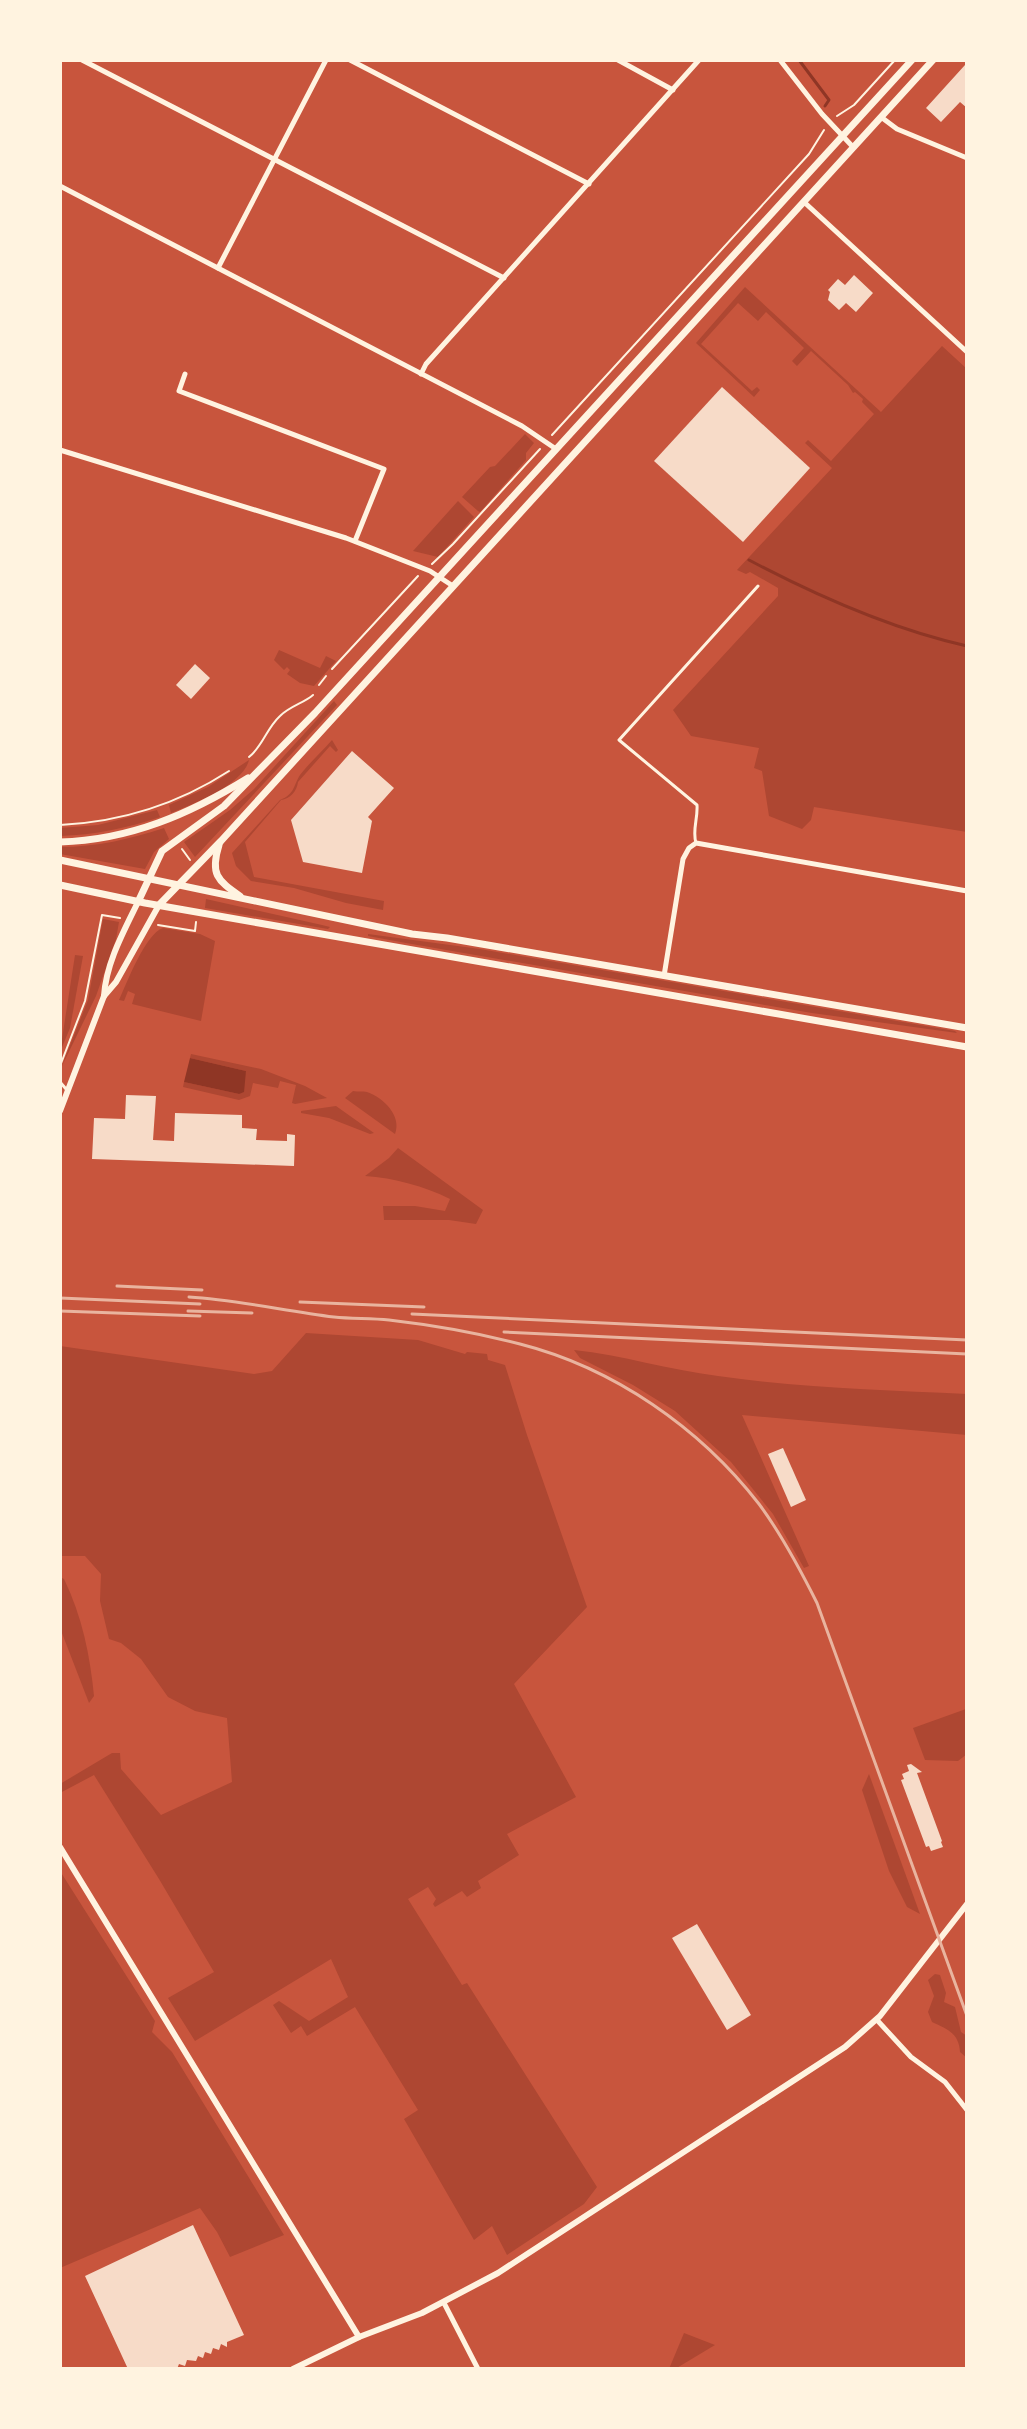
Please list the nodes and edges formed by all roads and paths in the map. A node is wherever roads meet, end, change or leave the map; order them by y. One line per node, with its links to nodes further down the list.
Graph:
1 (82, 60): 17 (street)
2 (326, 60): 17 (street)
3 (350, 60): 18 (street)
4 (618, 60): 10 (street)
5 (699, 60): 10 (street)
6 (780, 60): 13 (street)
7 (895, 60): 11 (path)
8 (912, 60): 13 (main road)
9 (933, 60): 12 (main road)
10 (674, 90): 18 (street)
11 (861, 97)
12 (881, 117): 14 (main road); 16 (street)
13 (842, 136): 14 (street); 27 (main road)
14 (853, 147): 20 (main road)
15 (804, 158): 26 (path)
16 (967, 158)
17 (274, 159): 21 (street); 22 (street)
18 (589, 184): 22 (street)
19 (60, 186): 21 (street)
20 (804, 202): 23 (street); 34 (main road)
21 (218, 268): 25 (street)
22 (504, 278): 25 (street)
23 (967, 352)
24 (185, 374): 30 (street)
25 (421, 374): 27 (street)
26 (553, 434)
27 (556, 449): 32 (main road)
28 (60, 450): 30 (street)
29 (538, 451): 31 (path)
30 (355, 541): 32 (street)
31 (435, 562)
32 (440, 576): 34 (street); 42 (main road)
33 (416, 577): 36 (path)
34 (453, 586): 44 (main road)
35 (758, 586): 46 (lane)
36 (332, 669)
37 (326, 676): 38 (path)
38 (319, 685)
39 (313, 695): 40 (path)
40 (249, 757)
41 (229, 771): 43 (path)
42 (256, 773): 45 (main road); 50 (main road)
43 (60, 825)
44 (221, 841): 52 (main road); 54 (main road)
45 (60, 842)
46 (696, 843): 53 (street); 60 (street)
47 (179, 845): 49 (path)
48 (60, 860): 50 (main road)
49 (190, 860)
50 (149, 877): 52 (main road); 55 (main road)
51 (60, 885): 55 (main road)
52 (178, 885): 54 (main road); 56 (main road)
53 (967, 891)
54 (245, 900): 60 (main road)
55 (138, 902): 56 (main road); 61 (street)
56 (159, 905): 61 (street); 63 (main road)
57 (119, 918): 64 (path)
58 (197, 918): 59 (path)
59 (159, 925)
60 (664, 976): 62 (main road)
61 (104, 996): 66 (street)
62 (967, 1028)
63 (967, 1047)
64 (60, 1066)
65 (60, 1082): 66 (lane)
66 (68, 1093): 67 (street)
67 (60, 1111)
68 (60, 1847): 73 (street)
69 (967, 1904): 70 (street)
70 (877, 2020): 71 (street); 72 (street)
71 (967, 2110)
72 (444, 2303): 73 (street); 75 (street)
73 (359, 2337): 74 (street)
74 (293, 2369)
75 (478, 2369)

